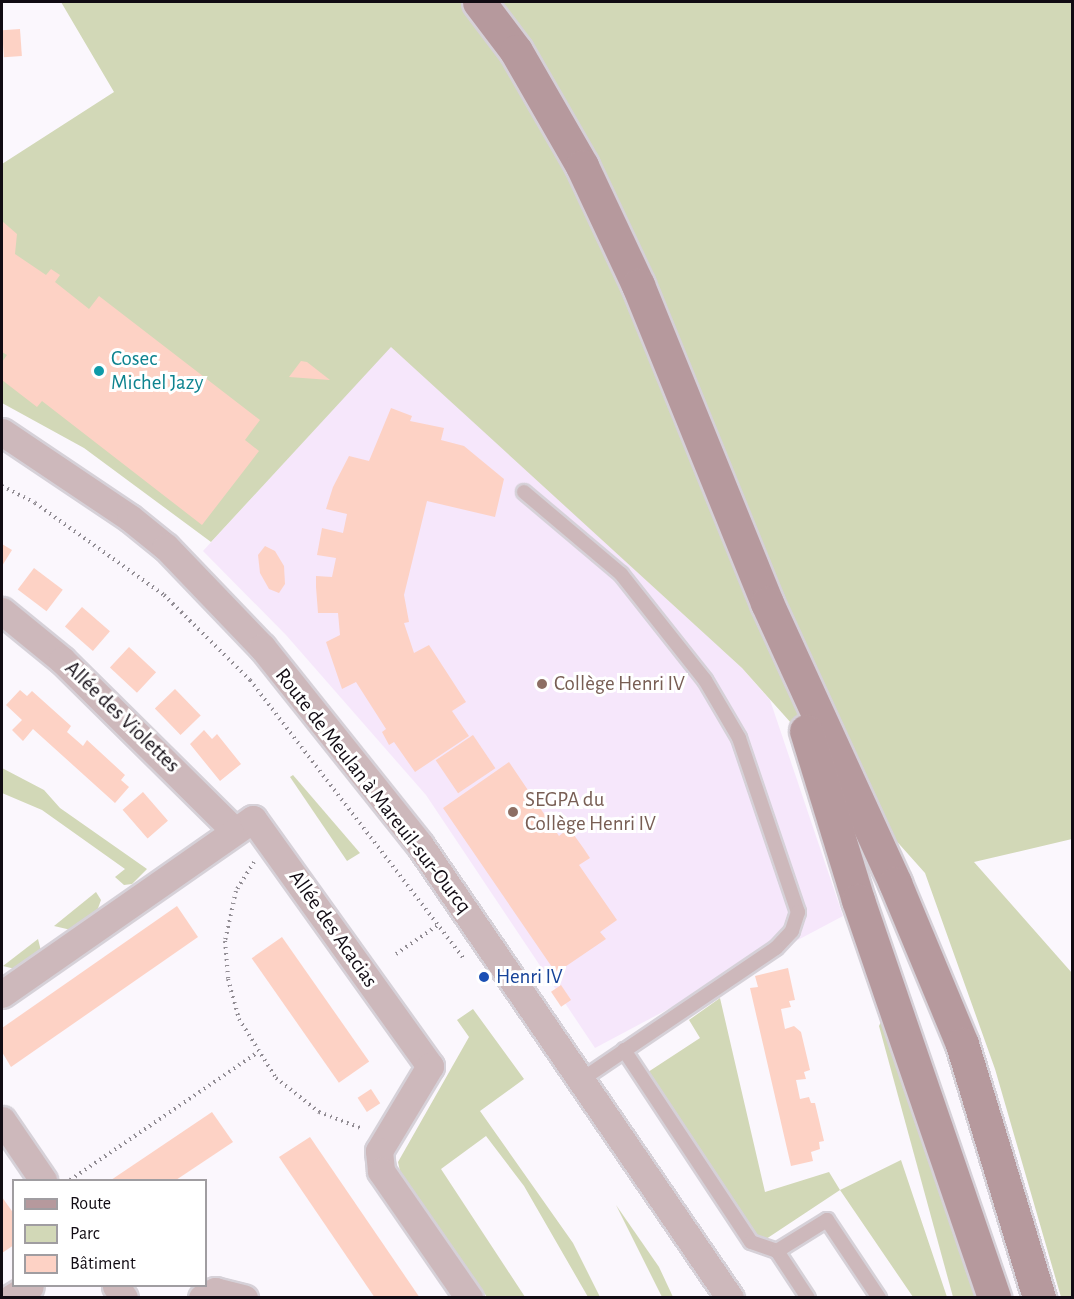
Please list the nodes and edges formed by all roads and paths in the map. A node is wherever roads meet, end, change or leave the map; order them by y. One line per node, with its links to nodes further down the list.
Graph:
1 (479, 2): 5 (main road)
2 (4, 434): 8 (street, Route de Meulan à Mareuil-sur-Ourcq)
3 (2, 486): 9 (path)
4 (524, 492): 13 (lane)
5 (767, 603): 29 (main road); 30 (main road)
6 (2, 611): 7 (street, Allée des Violettes)
7 (252, 829): 12 (street); 14 (path); 17 (street, Allée des Acacias)
8 (464, 908): 9 (path); 15 (street, Route de Meulan à Mareuil-sur-Ourcq)
9 (438, 925): 10 (path); 11 (path)
10 (396, 954)
11 (472, 969)
12 (2, 994)
13 (624, 1050): 15 (lane); 20 (lane)
14 (257, 1053): 17 (path); 19 (path)
15 (581, 1080): 22 (street, Route de Meulan à Mareuil-sur-Ourcq)
16 (2, 1120): 18 (street)
17 (388, 1134): 26 (street, Allée des Acacias)
18 (42, 1179)
19 (70, 1179)
20 (777, 1251): 27 (lane); 28 (lane)
21 (28, 1287): 23 (street)
22 (728, 1295)
23 (11, 1298)
24 (202, 1298): 25 (street)
25 (244, 1298)
26 (470, 1298)
27 (808, 1298)
28 (879, 1298)
29 (994, 1298)
30 (1039, 1298)

